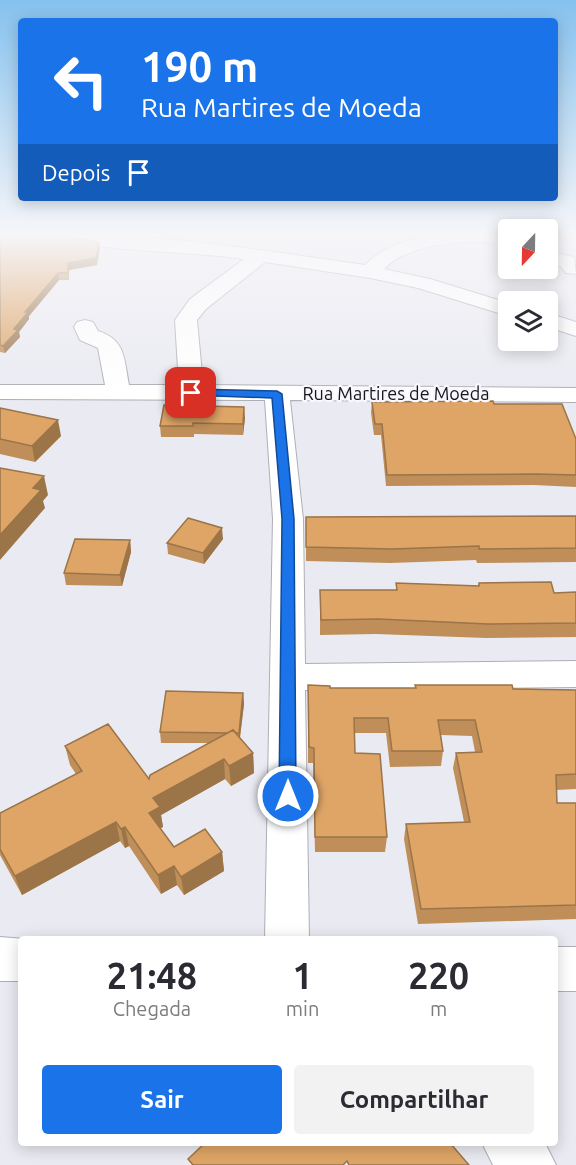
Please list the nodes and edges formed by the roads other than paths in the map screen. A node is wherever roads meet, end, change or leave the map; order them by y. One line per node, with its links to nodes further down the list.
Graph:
1 (220, 287): 9 (street)
2 (437, 287): 3 (street)
3 (498, 307)
4 (558, 323): 6 (street)
5 (85, 327): 8 (street)
6 (576, 329)
7 (0, 392): 8 (street, Rua Martires de Moeda)
8 (118, 393): 9 (street, Rua Martires de Moeda)
9 (191, 393): 10 (street, Rua Martires de Moeda)
10 (277, 394): 11 (street, Rua Martires de Moeda); 13 (street)
11 (576, 395)
12 (576, 674): 13 (street)
13 (289, 677): 14 (street)
14 (287, 936)
15 (18, 958): 16 (street)
16 (0, 959)
17 (558, 969): 18 (street)
18 (576, 969)
19 (511, 1146): 20 (street)
20 (530, 1165)

